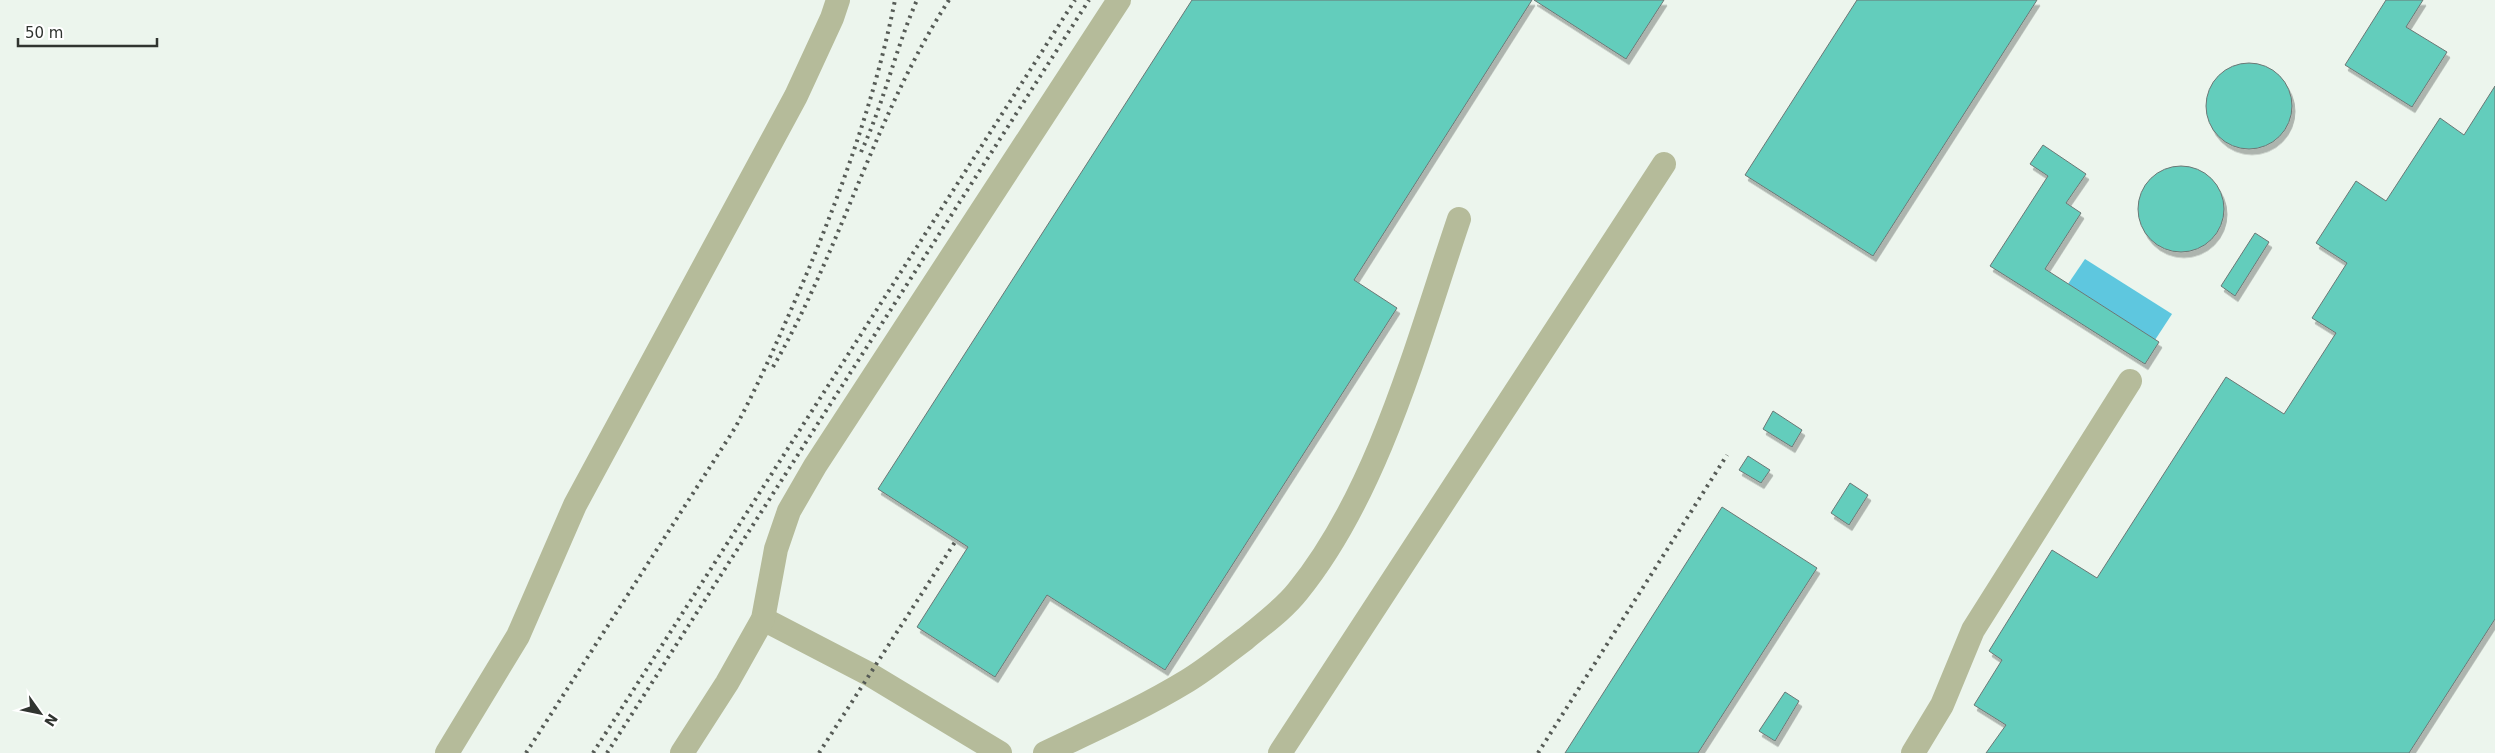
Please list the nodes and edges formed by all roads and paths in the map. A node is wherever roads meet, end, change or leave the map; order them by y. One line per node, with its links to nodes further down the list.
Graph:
1 (838, 0): 7 (street)
2 (1119, 0): 6 (street)
3 (1664, 164): 11 (street)
4 (1459, 219): 10 (street)
5 (2130, 381): 12 (street)
6 (763, 619): 8 (street); 9 (street)
7 (447, 753)
8 (682, 753)
9 (1000, 753)
10 (1046, 753)
11 (1280, 753)
12 (1913, 753)

